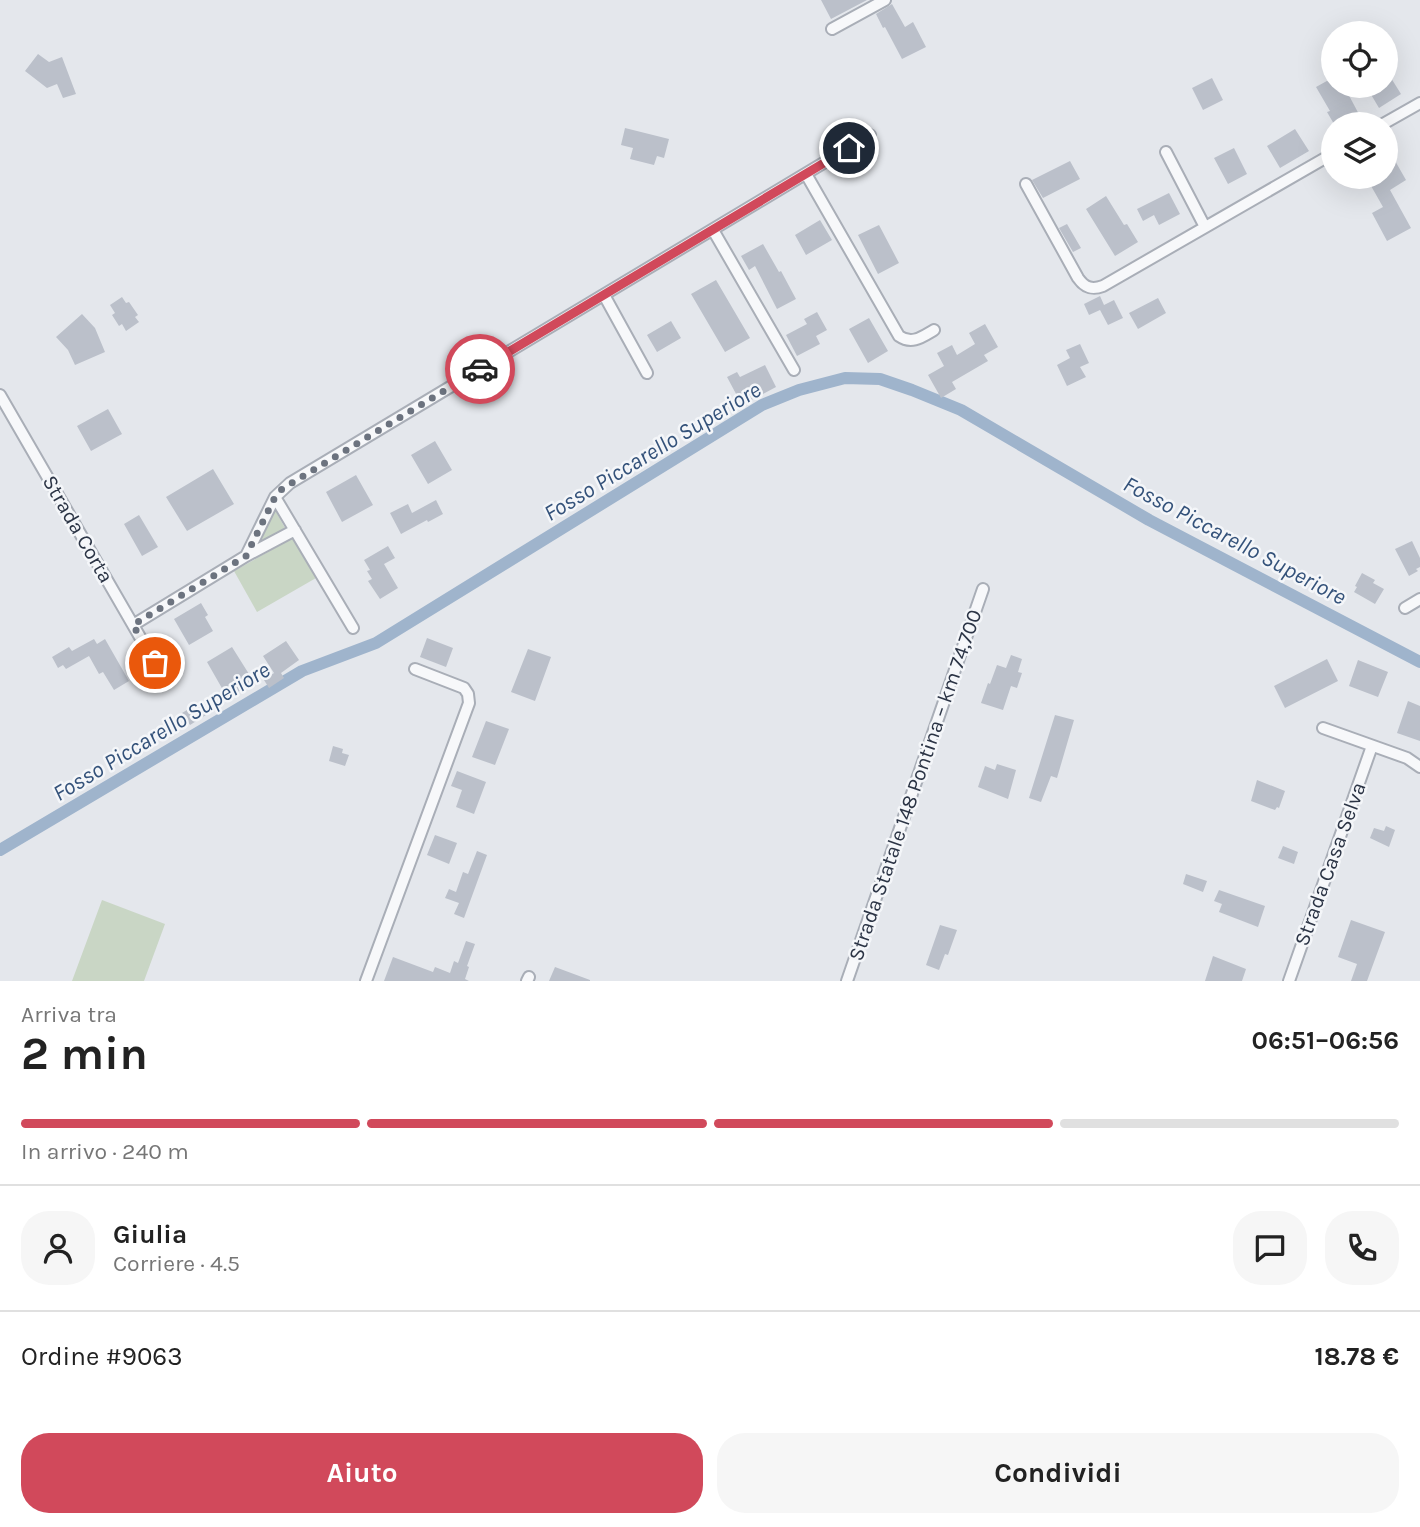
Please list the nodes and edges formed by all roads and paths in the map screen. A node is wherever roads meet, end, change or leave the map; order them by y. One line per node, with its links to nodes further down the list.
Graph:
1 (885, 0): 2 (street)
2 (832, 29)
3 (1420, 103): 4 (street)
4 (1398, 116)
5 (870, 135): 8 (street)
6 (1166, 152): 10 (street)
7 (1321, 160): 10 (street)
8 (806, 174): 11 (street); 13 (street)
9 (1026, 184): 10 (street)
10 (1205, 227)
11 (713, 230): 12 (street); 14 (street)
12 (604, 295): 15 (street); 17 (street)
13 (934, 330)
14 (794, 370)
15 (647, 373)
16 (0, 395): 23 (street, Strada Corta)
17 (275, 497): 18 (street); 19 (street)
18 (295, 530): 19 (street); 24 (street)
19 (246, 556): 23 (street)
20 (983, 589): 31 (street, Strada Statale 148 Pontina – km 74,700)
21 (1420, 599): 22 (street)
22 (1405, 608)
23 (133, 625): 25 (street, Strada Corta)
24 (353, 628)
25 (155, 663)
26 (415, 669): 30 (street)
27 (1323, 728): 28 (street)
28 (1372, 746): 29 (street); 32 (street, Strada Casa Selva)
29 (1420, 767)
30 (366, 981)
31 (847, 981)
32 (1289, 981)

